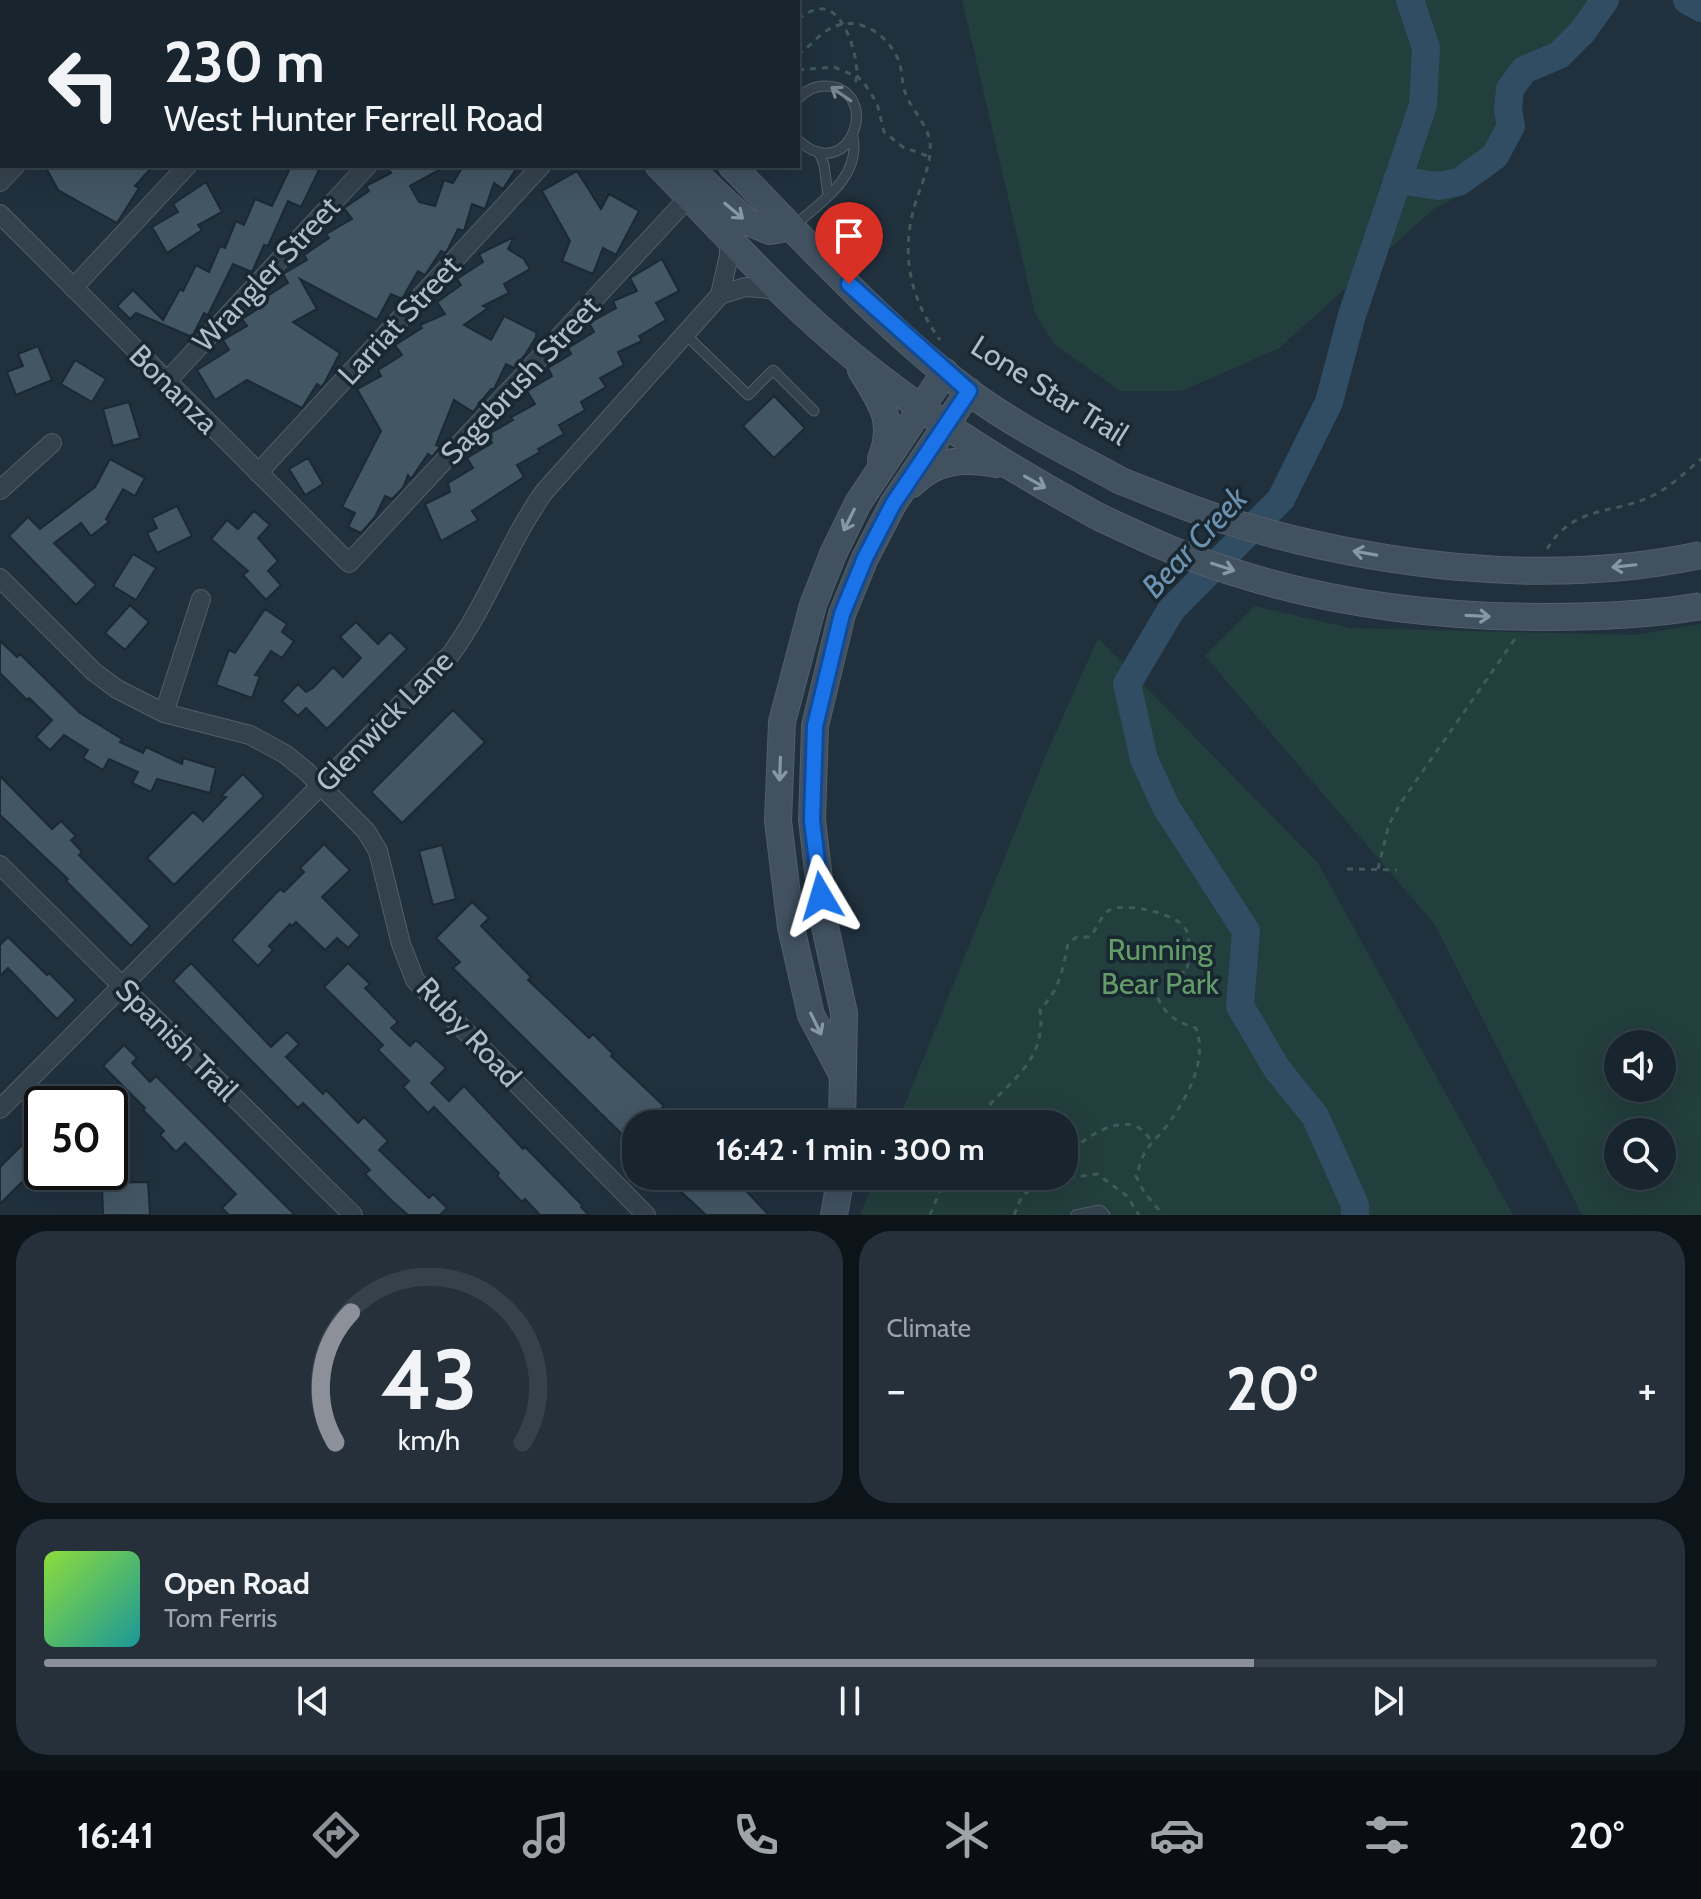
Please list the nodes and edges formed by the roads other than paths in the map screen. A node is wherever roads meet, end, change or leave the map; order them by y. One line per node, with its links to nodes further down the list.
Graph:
1 (800, 97): 2 (lane, one-way to 1)
2 (853, 137): 4 (lane); 11 (lane)
3 (800, 142): 4 (lane)
4 (819, 152): 11 (lane)
5 (185, 168): 16 (street)
6 (365, 168): 22 (street, Wrangler Street)
7 (539, 168): 29 (street, Larriat Street)
8 (661, 168): 12 (main road)
9 (689, 168): 14 (main road, one-way to 14)
10 (734, 168): 14 (main road)
11 (828, 195): 14 (lane)
12 (689, 197): 15 (main road); 34 (street, Sagebrush Street)
13 (0, 214): 16 (street, Bonanza)
14 (792, 227): 21 (main road)
15 (729, 239): 17 (main road); 18 (street, Glenwick Lane)
16 (73, 288): 22 (street, Bonanza)
17 (781, 290): 18 (street); 20 (main road)
18 (720, 295): 19 (street, Glenwick Lane)
19 (685, 334): 25 (lane); 39 (street, Glenwick Lane)
20 (853, 357): 24 (main road); 30 (main road)
21 (945, 372): 23 (main road); 24 (main road)
22 (166, 382): 29 (street, Bonanza)
23 (969, 391): 26 (main road); 33 (main road, one-way to 23, bridge)
24 (922, 408): 26 (main road); 30 (main road)
25 (814, 411)
26 (946, 426): 28 (main road); 32 (main road)
27 (52, 443): 31 (street)
28 (1006, 466): 32 (main road); 37 (main road, one-way to 37, bridge)
29 (258, 473): 34 (street, Bonanza)
30 (871, 483): 42 (main road, one-way to 42)
31 (0, 490)
32 (893, 504): 42 (main road)
33 (1701, 555)
34 (349, 563)
35 (0, 578): 38 (street, Ruby Road)
36 (201, 599): 38 (street)
37 (1701, 606)
38 (164, 713): 39 (street, Ruby Road)
39 (322, 786): 41 (street, Glenwick Lane); 47 (street, Ruby Road)
40 (0, 865): 41 (street, Spanish Trail)
41 (123, 987): 43 (street, Glenwick Lane); 46 (street, Spanish Trail)
42 (841, 1073): 44 (main road)
43 (0, 1109)
44 (842, 1110)
45 (838, 1190): 48 (main road)
46 (353, 1215)
47 (646, 1215)
48 (834, 1215)
49 (1076, 1215): 50 (lane)
50 (1105, 1215)

